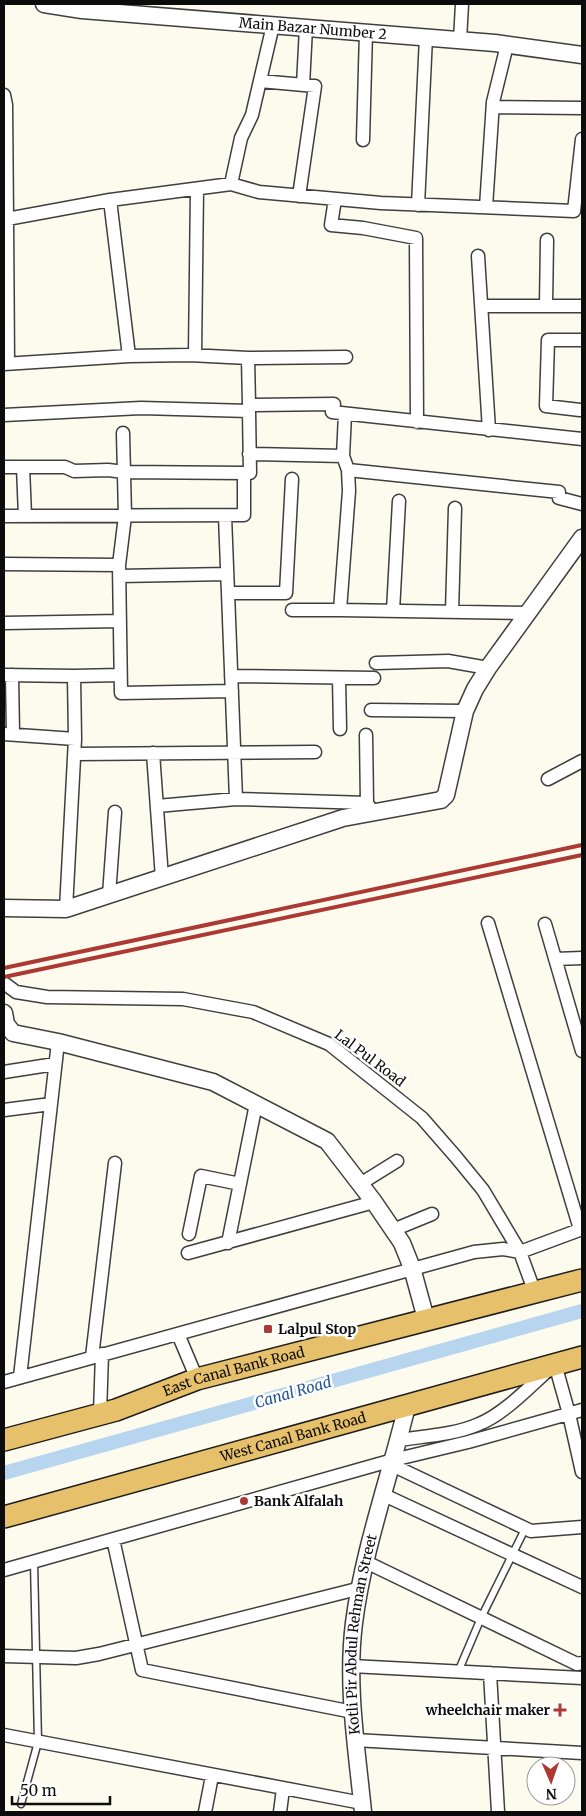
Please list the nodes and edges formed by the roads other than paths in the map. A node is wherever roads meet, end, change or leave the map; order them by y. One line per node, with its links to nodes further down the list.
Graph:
1 (44, 4): 3 (street, Main Bazar Number 2)
2 (462, 4): 9 (street)
3 (82, 7): 4 (street, Main Bazar Number 2)
4 (138, 9): 5 (street, Main Bazar Number 2)
5 (274, 25): 6 (street, Main Bazar Number 2); 12 (street)
6 (306, 28): 7 (street, Main Bazar Number 2); 13 (street)
7 (366, 32): 8 (street, Main Bazar Number 2); 18 (street)
8 (426, 37): 9 (street, Main Bazar Number 2); 26 (street)
9 (460, 40): 10 (street, Main Bazar Number 2)
10 (507, 44): 11 (street, Main Bazar Number 2); 15 (street)
11 (582, 55)
12 (260, 81): 13 (street); 20 (street)
13 (303, 85): 22 (street)
14 (4, 95): 19 (street)
15 (493, 107): 16 (street); 27 (street)
16 (582, 108)
17 (582, 139): 27 (street)
18 (363, 140)
19 (5, 141): 25 (street)
20 (231, 184): 21 (street); 22 (street)
21 (197, 189): 24 (street); 37 (street)
22 (299, 196): 23 (street)
23 (335, 199): 26 (street); 46 (street)
24 (110, 200): 28 (street); 38 (street)
25 (6, 205): 28 (street)
26 (418, 205): 27 (street)
27 (486, 207)
28 (7, 219): 31 (street)
29 (547, 240): 33 (street)
30 (478, 256): 32 (street)
31 (6, 258): 35 (street)
32 (481, 306): 33 (street); 47 (street)
33 (546, 306): 34 (street)
34 (581, 306)
35 (6, 319): 41 (street)
36 (582, 340): 43 (street)
37 (195, 355): 38 (street); 40 (street)
38 (129, 356): 41 (street)
39 (346, 357): 40 (street)
40 (248, 358): 42 (street)
41 (6, 364)
42 (249, 408): 44 (street); 45 (street); 50 (street)
43 (580, 410)
44 (345, 414): 46 (street); 51 (street)
45 (4, 415)
46 (417, 422): 47 (street)
47 (489, 430): 49 (street)
48 (123, 433): 55 (street)
49 (582, 439)
50 (250, 454): 51 (street); 56 (street)
51 (343, 456): 54 (street)
52 (4, 467): 53 (street)
53 (23, 467): 55 (street); 62 (street)
54 (348, 470): 59 (street); 71 (street)
55 (124, 472): 56 (street); 63 (street)
56 (244, 473): 64 (street)
57 (292, 479): 69 (street)
58 (399, 501): 72 (street)
59 (582, 504)
60 (455, 508): 73 (street)
61 (4, 516): 62 (street)
62 (25, 516): 63 (street)
63 (125, 516): 64 (street); 67 (street)
64 (225, 516): 68 (street)
65 (582, 538): 74 (street)
66 (4, 564): 67 (street)
67 (119, 571): 68 (street); 75 (street)
68 (227, 574): 69 (street)
69 (228, 593): 82 (street)
70 (292, 610): 71 (street)
71 (342, 610): 72 (street)
72 (393, 611): 73 (street)
73 (452, 612): 74 (street)
74 (529, 613): 78 (street)
75 (120, 621): 76 (street); 80 (street)
76 (4, 623)
77 (376, 663): 78 (street)
78 (488, 668): 87 (street)
79 (8, 675): 81 (street); 89 (street)
80 (120, 675): 81 (street); 85 (street)
81 (74, 676): 91 (street)
82 (231, 676): 83 (street); 85 (street)
83 (339, 678): 84 (street); 88 (street)
84 (374, 678)
85 (232, 691): 93 (street)
86 (371, 710): 87 (street)
87 (465, 711): 100 (street)
88 (340, 729)
89 (8, 734): 91 (street)
90 (366, 735): 100 (street)
91 (76, 740): 94 (street)
92 (315, 752): 93 (street)
93 (234, 753): 95 (street); 98 (street)
94 (75, 754): 95 (street); 105 (street)
95 (153, 754): 99 (street)
96 (582, 761): 97 (street)
97 (548, 779)
98 (236, 799): 99 (street); 100 (street)
99 (157, 806): 102 (street)
100 (370, 807): 102 (street)
101 (115, 812): 103 (street)
102 (162, 878): 103 (street)
103 (110, 895): 105 (street)
104 (4, 908): 105 (street)
105 (66, 909)
106 (488, 923): 126 (street)
107 (545, 924): 109 (street)
108 (582, 958): 109 (street)
109 (555, 959): 112 (street)
110 (4, 983): 130 (street, Lal Pul Road)
111 (4, 1013): 113 (street)
112 (576, 1013): 114 (street)
113 (58, 1042): 115 (street); 118 (street)
114 (582, 1052)
115 (55, 1064): 116 (street); 117 (street)
116 (4, 1072)
117 (50, 1104): 119 (street); 140 (street)
118 (256, 1104): 122 (street); 123 (street)
119 (4, 1110)
120 (397, 1161): 123 (street)
121 (115, 1163): 137 (street)
122 (240, 1184): 128 (street); 129 (street)
123 (360, 1184): 124 (street)
124 (374, 1202): 127 (street); 129 (street)
125 (432, 1214): 127 (street)
126 (581, 1229): 130 (street)
127 (393, 1230): 132 (street)
128 (189, 1234)
129 (228, 1243): 131 (street)
130 (520, 1252): 132 (street); 134 (street, Lal Pul Road)
131 (188, 1253)
132 (412, 1268): 135 (street); 136 (street)
133 (582, 1280): 134 (highway, East Canal Bank Road)
134 (535, 1292): 135 (highway, East Canal Bank Road)
135 (426, 1320): 141 (highway, East Canal Bank Road)
136 (178, 1334): 137 (street); 141 (street)
137 (97, 1356): 140 (street); 145 (street)
138 (582, 1357): 139 (highway, West Canal Bank Road)
139 (555, 1364): 143 (highway, West Canal Bank Road); 146 (street); 148 (street)
140 (20, 1377): 142 (street)
141 (197, 1379): 145 (highway, East Canal Bank Road)
142 (4, 1382)
143 (407, 1406): 148 (street, Kotli Pir Abdul Rehman Street); 152 (highway, West Canal Bank Road)
144 (582, 1410): 146 (street)
145 (100, 1414): 147 (highway, East Canal Bank Road)
146 (569, 1414): 149 (street); 150 (street)
147 (4, 1440)
148 (399, 1440): 149 (street, Kotli Pir Abdul Rehman Street)
149 (392, 1463): 151 (street, Kotli Pir Abdul Rehman Street); 154 (street); 155 (street)
150 (582, 1472)
151 (384, 1495): 156 (street); 158 (street, Kotli Pir Abdul Rehman Street)
152 (4, 1517)
153 (582, 1527): 154 (street)
154 (525, 1528): 156 (lane)
155 (113, 1539): 157 (street); 163 (street)
156 (512, 1554): 160 (street); 162 (lane)
157 (34, 1562): 159 (street); 165 (lane)
158 (366, 1562): 161 (street, Kotli Pir Abdul Rehman Street); 162 (street)
159 (4, 1570)
160 (582, 1587)
161 (361, 1588): 163 (street); 167 (street, Kotli Pir Abdul Rehman Street)
162 (481, 1618): 166 (street); 168 (lane)
163 (137, 1645): 165 (street); 171 (street)
164 (4, 1656): 165 (street)
165 (37, 1657): 174 (lane)
166 (582, 1663)
167 (351, 1666): 168 (street); 171 (street, Kotli Pir Abdul Rehman Street)
168 (458, 1672): 169 (street)
169 (490, 1674): 170 (street); 175 (street)
170 (582, 1678)
171 (353, 1712): 173 (street, Kotli Pir Abdul Rehman Street)
172 (4, 1735): 174 (street)
173 (356, 1740): 175 (street); 180 (street, Kotli Pir Abdul Rehman Street)
174 (38, 1742): 177 (street); 179 (lane)
175 (495, 1748): 176 (street); 183 (street)
176 (582, 1753)
177 (212, 1776): 178 (street); 181 (street)
178 (283, 1789): 180 (street); 182 (street)
179 (21, 1804)
180 (363, 1808)
181 (205, 1812)
182 (280, 1812)
183 (498, 1812)

